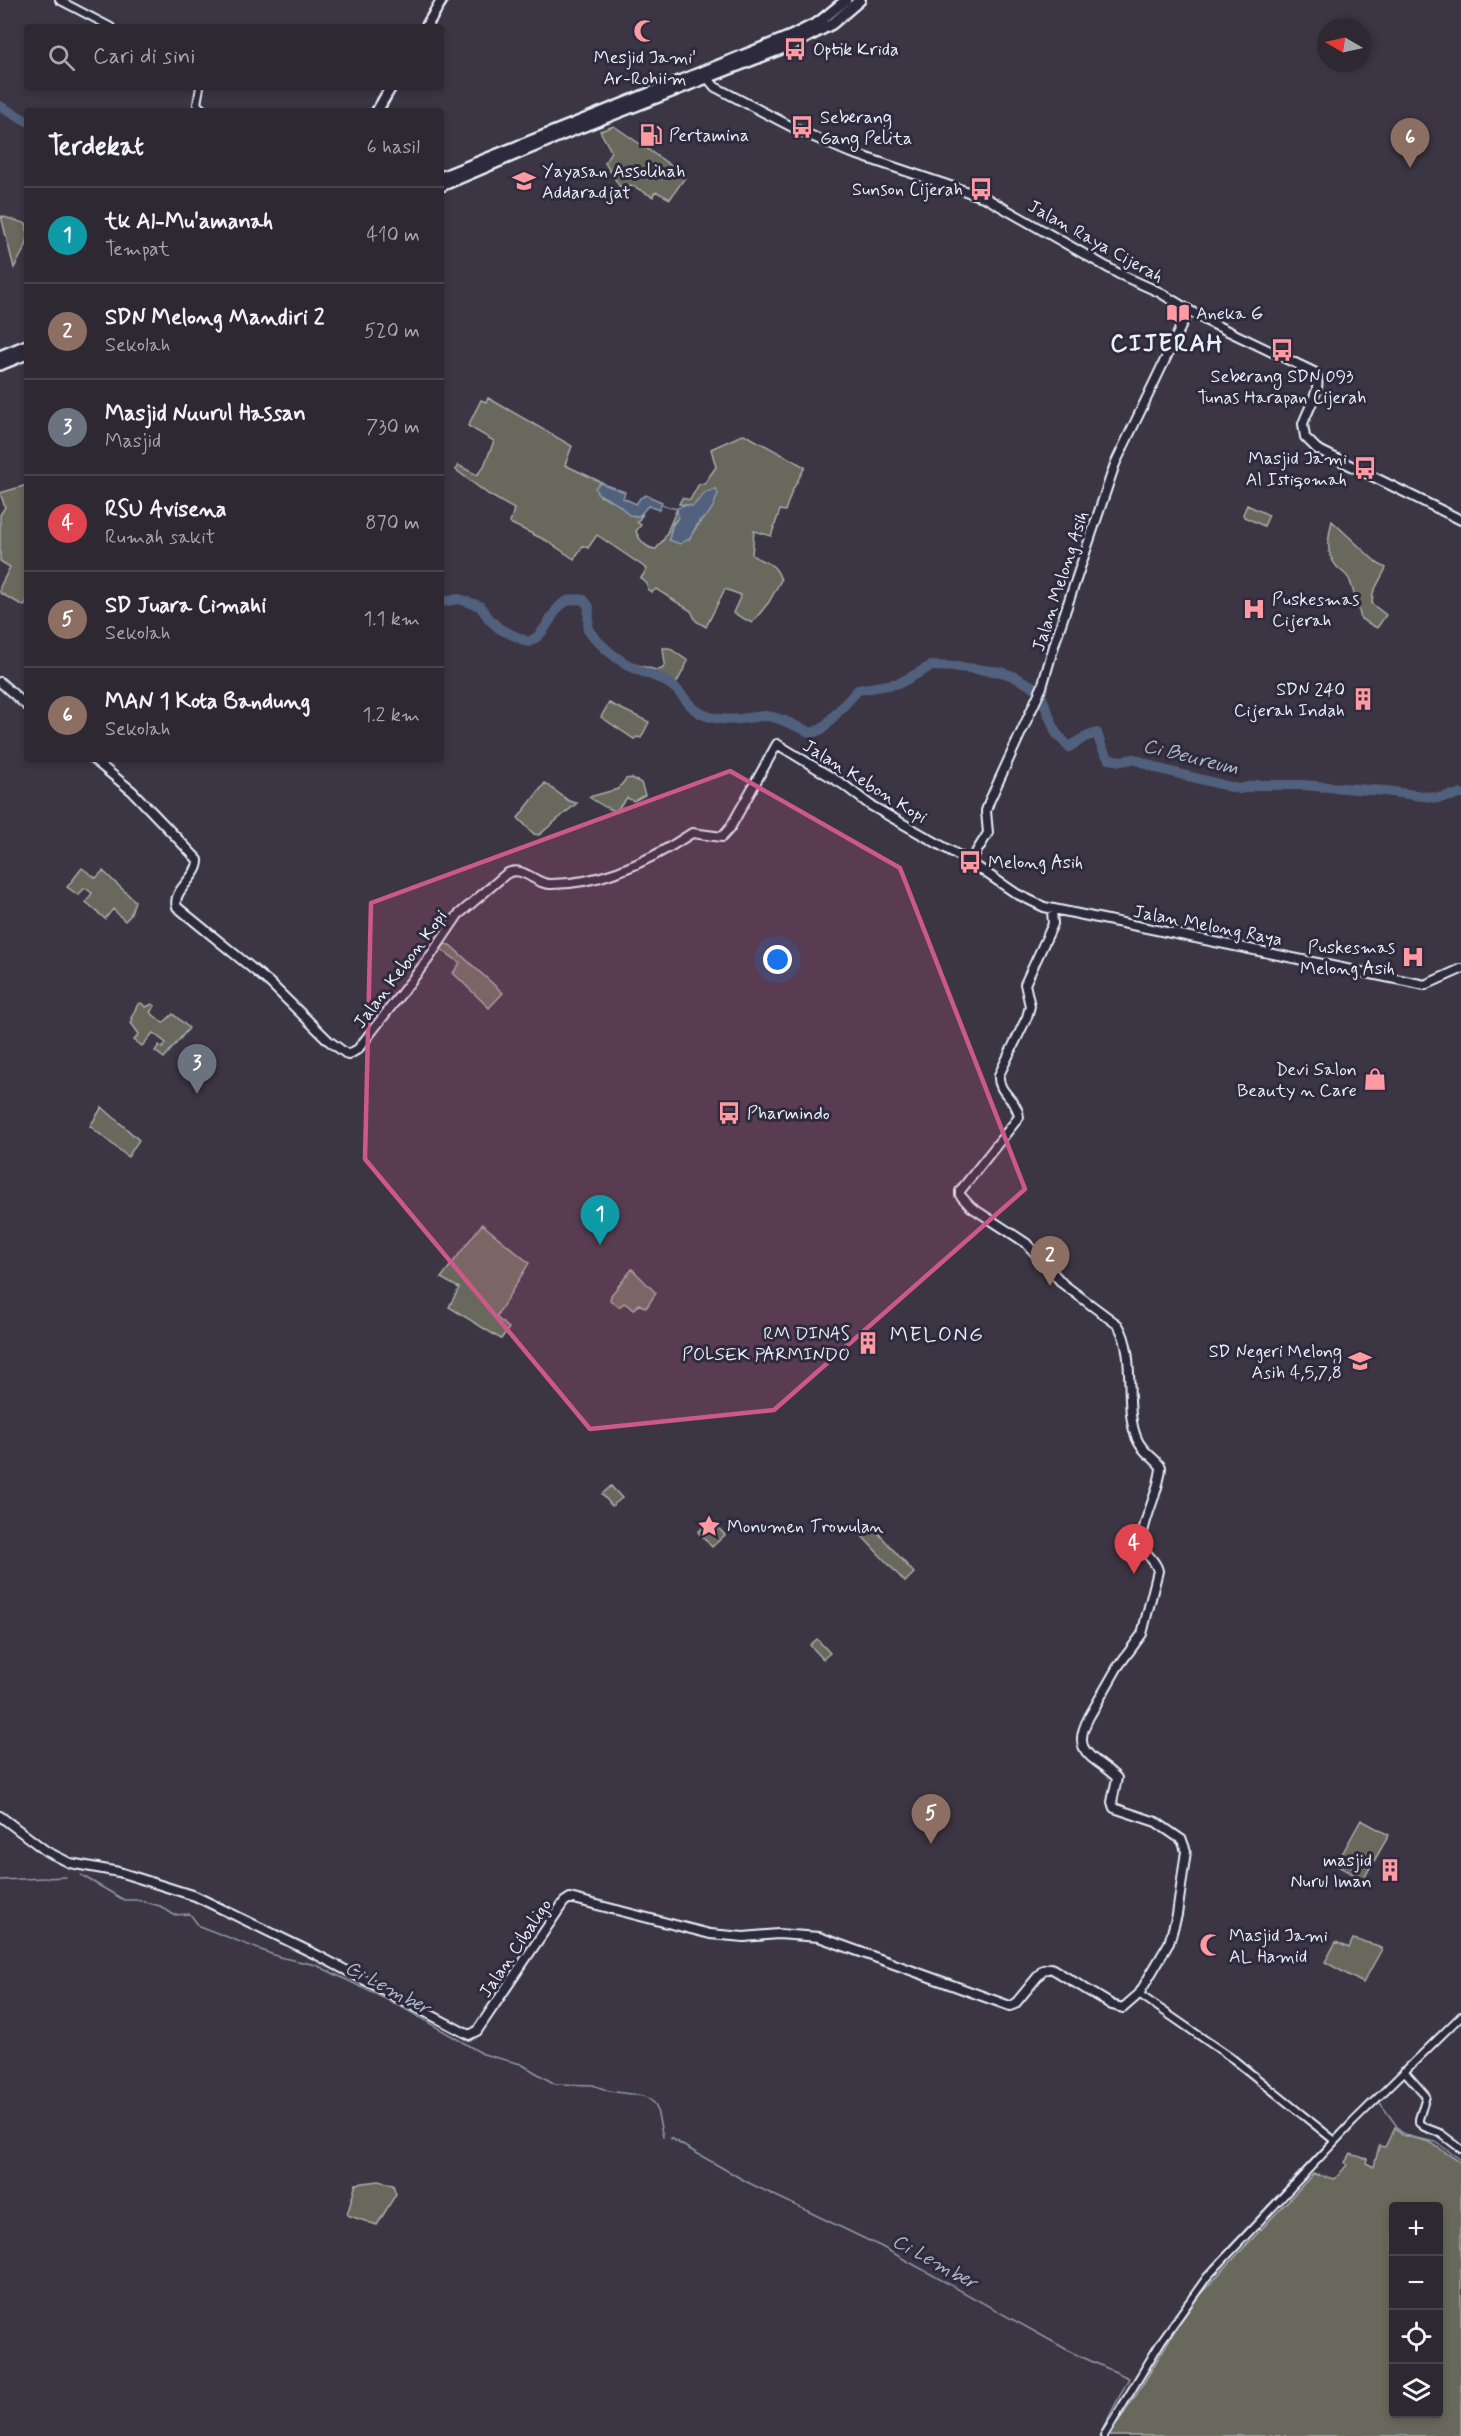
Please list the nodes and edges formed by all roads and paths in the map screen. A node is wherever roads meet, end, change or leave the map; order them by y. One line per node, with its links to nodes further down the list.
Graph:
1 (59, 0): 4 (street)
2 (442, 0): 5 (highway)
3 (852, 2): 6 (highway)
4 (105, 24)
5 (428, 24)
6 (706, 76): 11 (highway); 14 (main road, Jalan Raya Cijerah)
7 (199, 90): 9 (street)
8 (389, 90): 10 (highway)
9 (202, 108)
10 (379, 108)
11 (512, 153): 12 (highway); 13 (highway)
12 (444, 176)
13 (444, 185)
14 (1189, 310): 19 (main road, Jalan Raya Cijerah); 23 (main road, Jalan Melong Asih)
15 (24, 346): 17 (highway)
16 (24, 355): 18 (highway)
17 (0, 356)
18 (0, 365)
19 (1461, 520)
20 (0, 682): 21 (main road)
21 (24, 703)
22 (97, 762): 23 (main road, Jalan Kebon Kopi)
23 (970, 862): 24 (main road, Jalan Melong Raya)
24 (1052, 910): 25 (main road, Jalan Melong Raya); 27 (main road)
25 (1461, 969)
26 (0, 1816): 27 (main road, Jalan Cibaligo)
27 (1139, 1994): 30 (street)
28 (1461, 2016): 29 (street)
29 (1404, 2071): 30 (street); 31 (street)
30 (1332, 2139): 32 (street)
31 (1461, 2149)
32 (1104, 2436)

